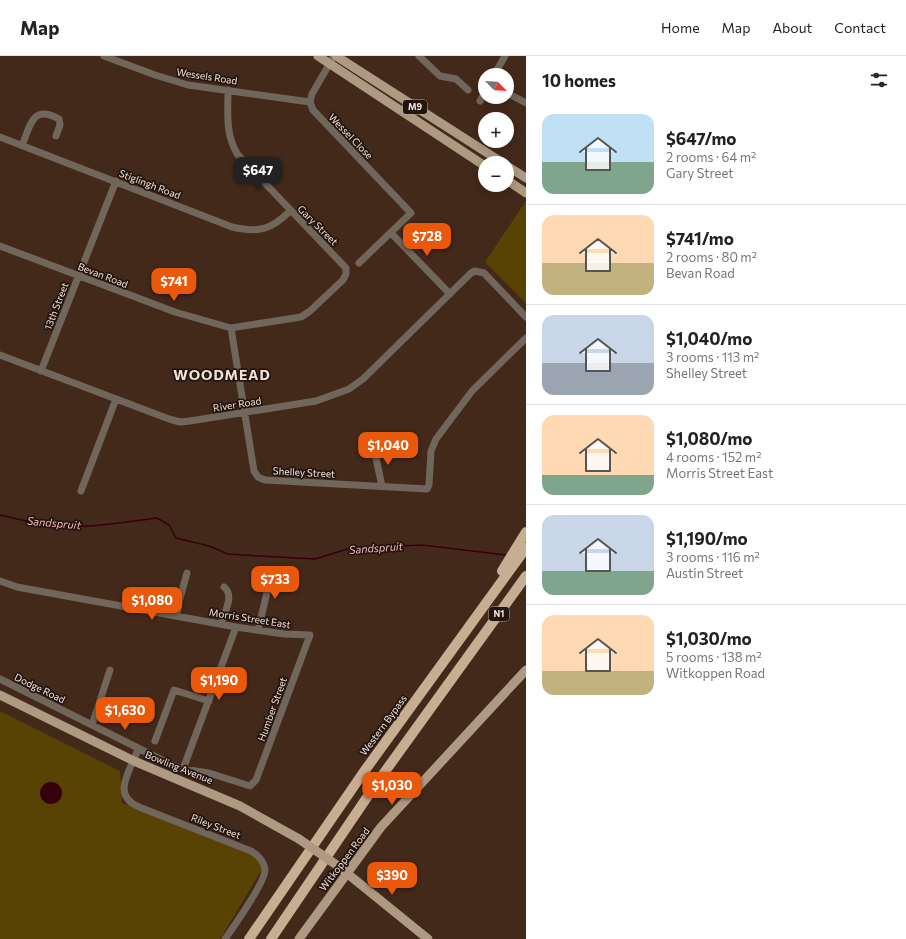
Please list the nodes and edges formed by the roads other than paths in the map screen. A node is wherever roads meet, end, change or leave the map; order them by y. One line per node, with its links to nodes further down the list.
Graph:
1 (104, 56): 7 (street, Wessels Road)
2 (318, 56): 5 (main road, M9)
3 (419, 56): 8 (street)
4 (505, 56): 6 (street)
5 (333, 59): 10 (street); 15 (main road, M9); 16 (main road, M9)
6 (498, 68)
7 (228, 90): 10 (street, Wessels Road); 23 (street, Gary Street)
8 (468, 90)
9 (514, 97): 11 (street)
10 (310, 102): 24 (street, Wessel Close)
11 (526, 103)
12 (56, 136): 14 (street)
13 (0, 137): 14 (street, Stiglingh Road)
14 (22, 146): 19 (street, Stiglingh Road)
15 (492, 156)
16 (478, 161)
17 (514, 170): 18 (main road)
18 (526, 178)
19 (116, 182): 23 (street, Stiglingh Road); 28 (street, 13th Street)
20 (514, 185): 21 (main road)
21 (524, 192): 22 (main road)
22 (526, 202)
23 (290, 211): 27 (street, Gary Street)
24 (391, 233): 26 (street); 29 (street)
25 (0, 246): 28 (street, Bevan Road)
26 (359, 263)
27 (347, 272): 31 (street, Bevan Road)
28 (78, 276): 31 (street, Bevan Road); 34 (street, 13th Street)
29 (450, 294): 30 (street); 36 (street, River Road)
30 (526, 317)
31 (231, 328): 36 (street, Shelley Street)
32 (526, 338): 38 (street, Shelley Street)
33 (0, 355): 34 (street, River Road)
34 (41, 371): 35 (street, River Road)
35 (116, 399): 36 (street, River Road); 39 (street)
36 (244, 413): 38 (street, Shelley Street)
37 (374, 449): 38 (street)
38 (382, 486)
39 (81, 491)
40 (526, 533): 42 (highway)
41 (526, 548): 42 (highway)
42 (508, 568): 68 (highway, Western Bypass)
43 (187, 573): 49 (street)
44 (271, 576): 52 (street)
45 (526, 576): 54 (highway, N1)
46 (0, 581): 49 (street, Morris Street East)
47 (526, 586): 54 (highway)
48 (227, 588): 50 (street)
49 (177, 616): 50 (street, Morris Street East)
50 (221, 624): 51 (street, Morris Street East)
51 (236, 627): 52 (street, Morris Street East); 59 (street)
52 (258, 630): 53 (street, Morris Street East)
53 (310, 635): 65 (street, Humber Street)
54 (472, 652): 69 (highway, N1)
55 (110, 670): 60 (street)
56 (526, 670): 66 (main road, Witkoppen Road)
57 (0, 680): 60 (street, Dodge Road)
58 (0, 694): 63 (main road, Bowling Avenue)
59 (209, 701): 61 (street); 64 (street)
60 (92, 725): 62 (street, Dodge Road)
61 (155, 742)
62 (138, 749): 63 (street, Riley Street); 64 (street, Dodge Road)
63 (134, 761): 66 (main road, Bowling Avenue, bridge); 67 (street, Riley Street)
64 (183, 769): 65 (street, Dodge Road)
65 (248, 786)
66 (347, 872): 70 (main road, Witkoppen Road); 71 (main road, Witkoppen Road); 72 (main road); 73 (main road)
67 (225, 939)
68 (249, 939)
69 (271, 939)
70 (299, 939)
71 (305, 939)
72 (428, 939)
73 (434, 939)

